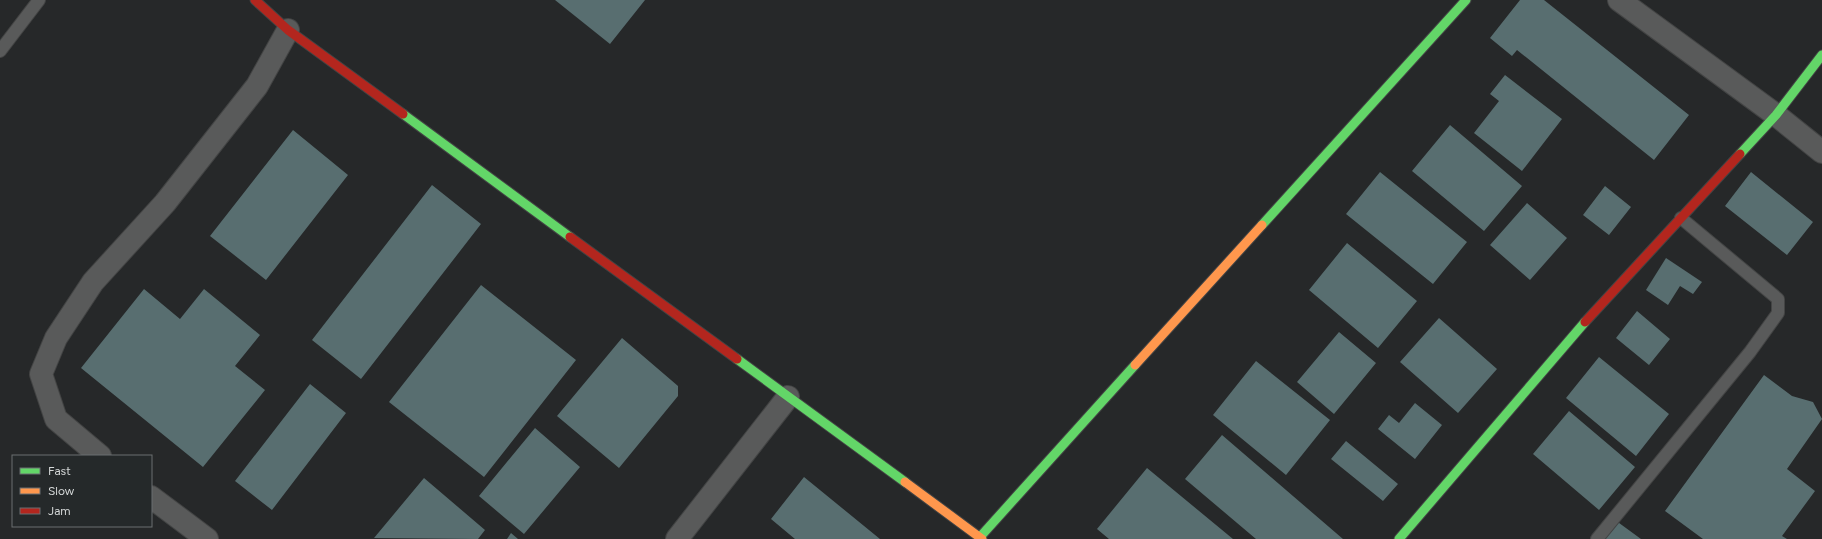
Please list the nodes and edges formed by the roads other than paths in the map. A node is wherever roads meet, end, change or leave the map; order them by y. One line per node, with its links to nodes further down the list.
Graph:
1 (39, 0): 6 (lane)
2 (255, 0): 5 (street)
3 (1466, 0): 14 (street)
4 (1619, 0): 8 (street)
5 (288, 30): 11 (street); 12 (street)
6 (0, 51)
7 (1822, 55): 8 (street)
8 (1776, 115): 9 (street); 10 (street)
9 (1822, 152)
10 (1681, 218): 17 (street); 18 (lane)
11 (788, 397): 14 (street); 16 (street)
12 (99, 455)
13 (152, 498): 15 (street)
14 (981, 538)
15 (207, 539)
16 (677, 539)
17 (1399, 539)
18 (1597, 539)

